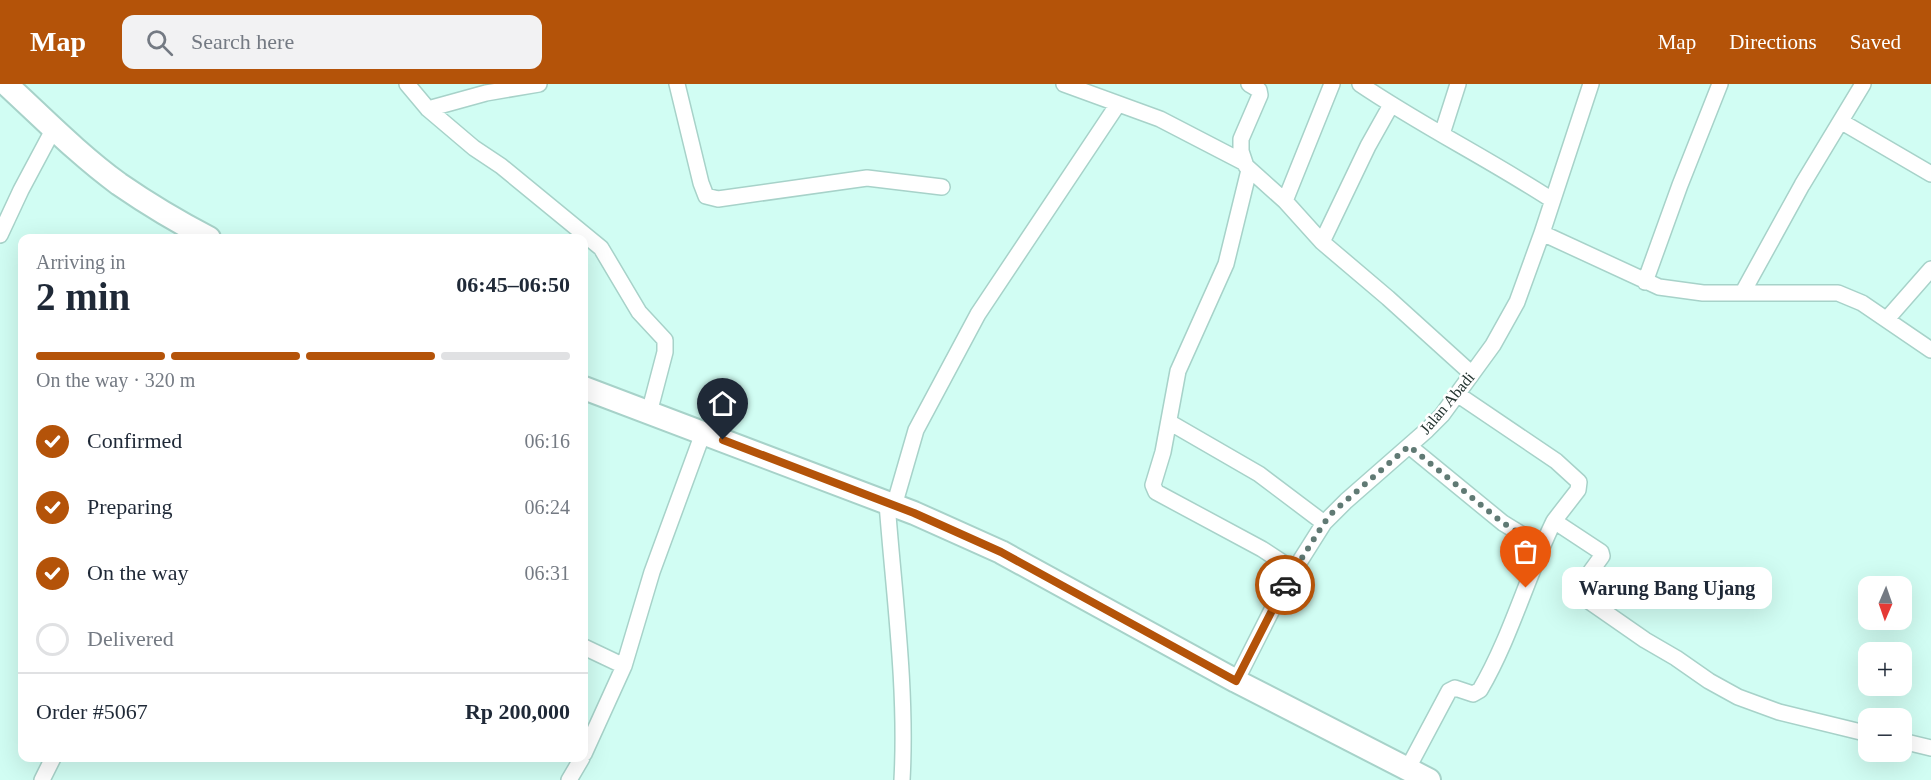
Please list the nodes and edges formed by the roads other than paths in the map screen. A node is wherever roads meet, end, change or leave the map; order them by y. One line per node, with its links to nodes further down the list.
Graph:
1 (6, 84): 17 (highway)
2 (407, 84): 15 (street)
3 (538, 84): 15 (street)
4 (677, 84): 21 (street)
5 (1064, 84): 13 (street)
6 (1249, 84): 19 (street)
7 (1332, 84): 23 (street)
8 (1360, 84): 14 (street)
9 (1458, 84): 18 (street)
10 (1591, 84): 22 (street, Jalan Abadi)
11 (1720, 84): 31 (street)
12 (1863, 84): 16 (street)
13 (1118, 104): 19 (street); 42 (street)
14 (1390, 105): 18 (street); 29 (street)
15 (428, 109): 26 (street)
16 (1842, 122): 20 (street); 32 (street)
17 (53, 130): 25 (highway); 27 (street)
18 (1442, 134): 22 (street)
19 (1246, 166): 23 (street); 39 (street)
20 (1931, 174)
21 (942, 187)
22 (1552, 200): 24 (street, Jalan Abadi)
23 (1285, 201): 29 (street)
24 (1542, 233): 31 (street); 35 (street, Jalan Abadi)
25 (202, 234)
26 (583, 234)
27 (0, 235)
28 (588, 238): 38 (street)
29 (1322, 242): 35 (street)
30 (1931, 269): 33 (street)
31 (1645, 282): 32 (street)
32 (1743, 292): 33 (street)
33 (1887, 319): 34 (street)
34 (1931, 350)
35 (1472, 374): 37 (street, Jalan Abadi)
36 (588, 390): 38 (highway)
37 (1457, 394): 41 (street, Jalan Abadi); 43 (street)
38 (649, 413): 40 (highway)
39 (1169, 422): 44 (street); 46 (street)
40 (703, 433): 42 (highway); 48 (street)
41 (1409, 446): 44 (street, Jalan Abadi); 45 (street)
42 (891, 504): 49 (highway); 59 (street)
43 (1554, 521): 45 (street); 50 (street)
44 (1324, 523): 46 (street, Jalan Abadi)
45 (1541, 546): 56 (street)
46 (1294, 570): 49 (street, Jalan Abadi)
47 (588, 649): 48 (street)
48 (624, 666): 52 (street)
49 (1236, 681): 56 (highway)
50 (1858, 731)
51 (1912, 743): 53 (street)
52 (588, 745)
53 (1931, 748)
54 (51, 762): 57 (street)
55 (580, 762): 58 (street)
56 (1408, 768): 60 (highway)
57 (42, 780)
58 (569, 780)
59 (902, 780)
60 (1429, 780)

